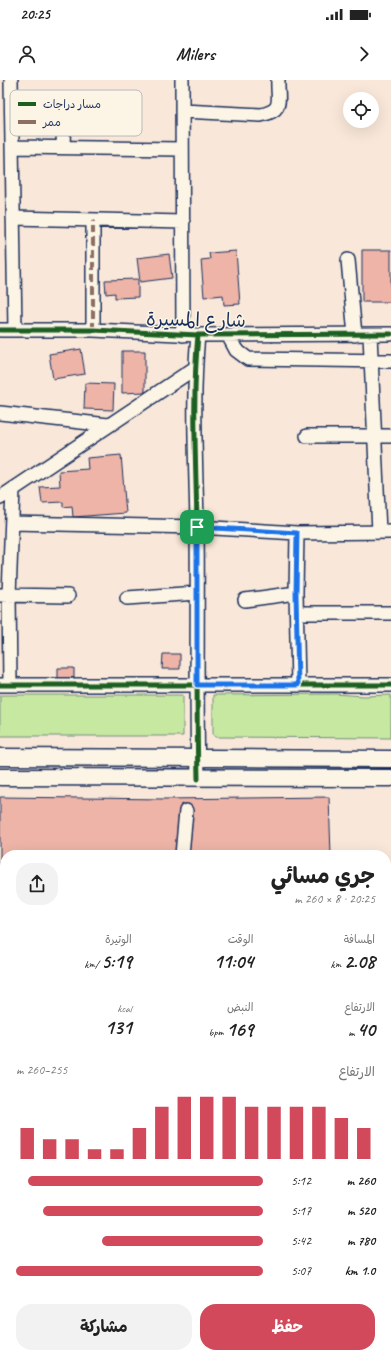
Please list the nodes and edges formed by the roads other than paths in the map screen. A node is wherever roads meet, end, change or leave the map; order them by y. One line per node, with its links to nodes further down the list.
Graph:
1 (11, 80): 4 (street)
2 (182, 80): 5 (street)
3 (278, 80): 5 (street)
4 (11, 90)
5 (183, 111): 11 (street)
6 (10, 115): 7 (street)
7 (6, 132): 9 (street)
8 (63, 136): 10 (street)
9 (12, 147): 10 (street); 12 (street)
10 (63, 147): 11 (street)
11 (182, 149): 14 (street)
12 (13, 218): 13 (street); 17 (street)
13 (93, 220): 14 (street); 18 (street)
14 (183, 222): 20 (street)
15 (348, 260): 23 (street)
16 (0, 330): 17 (street, شارع المسيرة)
17 (15, 330): 18 (street, شارع المسيرة)
18 (93, 330): 20 (street, شارع المسيرة)
19 (391, 334): 24 (street, شارع المسيرة)
20 (183, 335): 21 (street, شارع المسيرة)
21 (198, 335): 22 (street, شارع المسيرة); 27 (street)
22 (228, 335): 23 (street, شارع المسيرة); 25 (street)
23 (355, 335): 24 (street, شارع المسيرة)
24 (370, 335): 25 (street)
25 (371, 360): 26 (street); 31 (street)
26 (391, 361)
27 (195, 368): 29 (street); 36 (street)
28 (0, 413): 29 (street)
29 (108, 425): 33 (street)
30 (307, 436): 31 (street)
31 (374, 436): 32 (street); 37 (street)
32 (391, 436)
33 (13, 488): 34 (street); 35 (street)
34 (0, 498)
35 (12, 523): 36 (street); 41 (street)
36 (197, 527): 38 (street); 39 (street)
37 (385, 532): 38 (street)
38 (297, 533): 40 (street)
39 (197, 593): 43 (street); 48 (street)
40 (296, 593): 44 (street); 45 (street)
41 (5, 595): 42 (street); 47 (street)
42 (68, 596)
43 (127, 598)
44 (245, 600)
45 (296, 613): 46 (street); 49 (street)
46 (391, 614)
47 (5, 685): 48 (street)
48 (197, 685): 49 (street); 52 (street)
49 (298, 685): 50 (street)
50 (391, 685)
51 (0, 757): 52 (main road)
52 (198, 758): 53 (main road); 55 (street)
53 (391, 759)
54 (0, 777): 55 (main road)
55 (198, 778): 56 (main road)
56 (391, 778)
57 (186, 811): 58 (street)
58 (182, 850)

